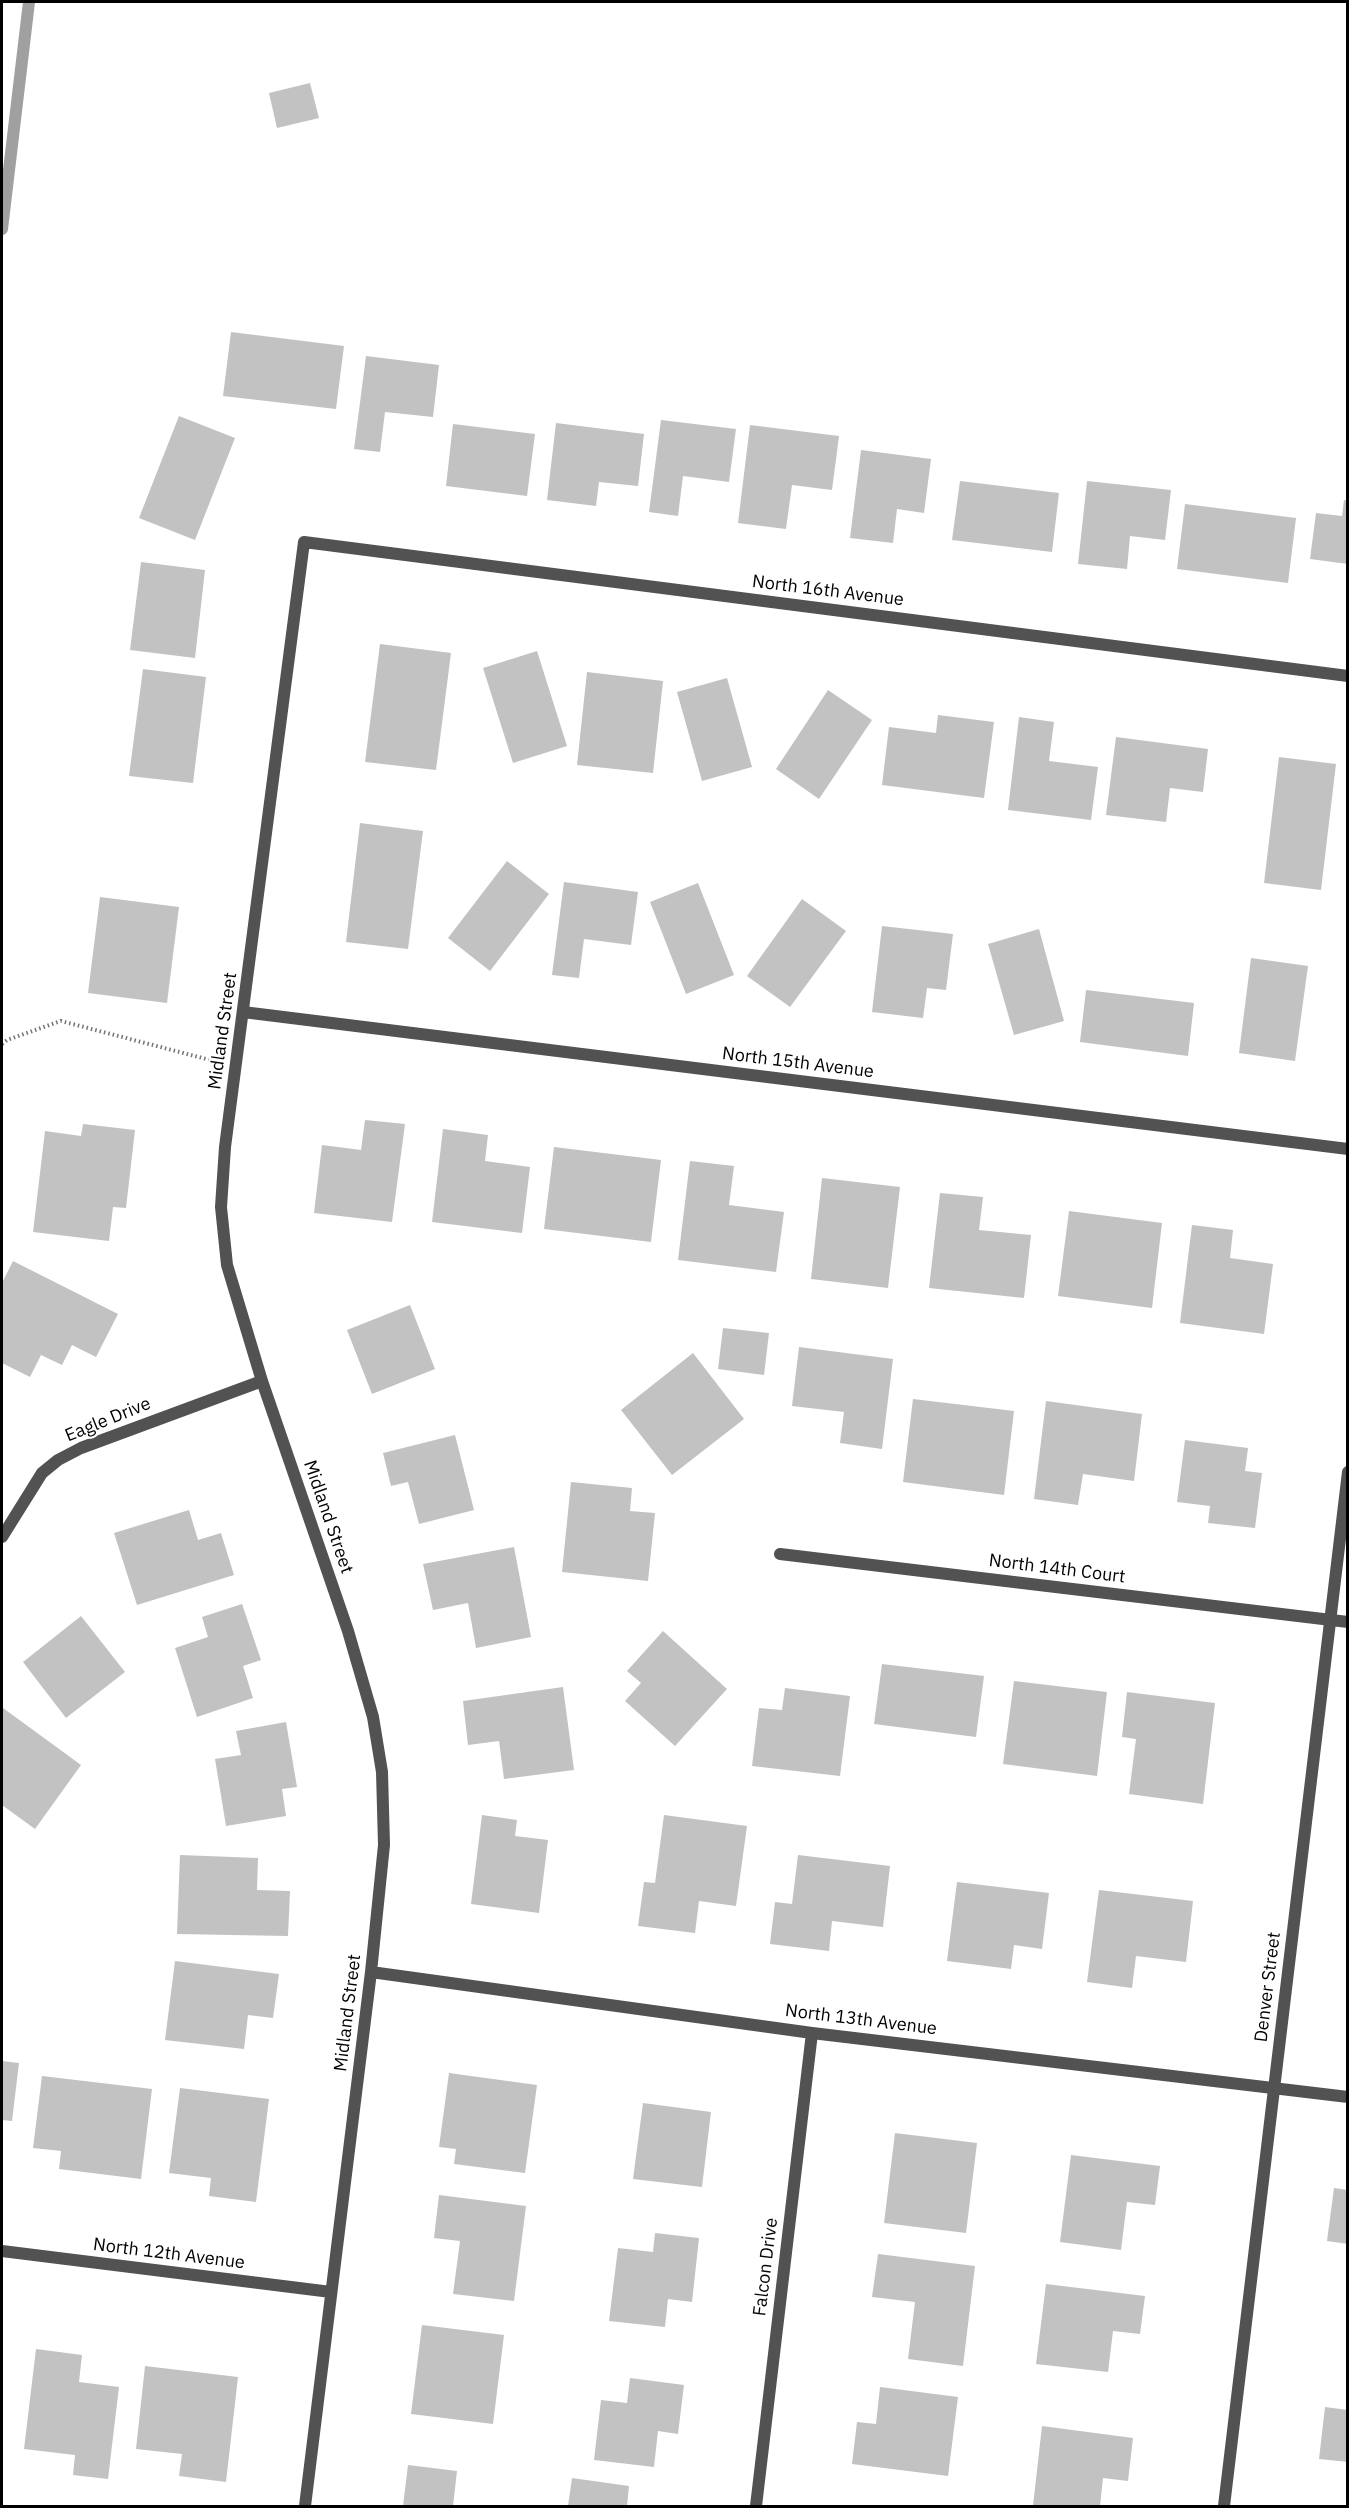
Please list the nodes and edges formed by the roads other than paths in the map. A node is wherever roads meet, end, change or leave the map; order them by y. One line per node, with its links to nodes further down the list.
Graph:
1 (304, 542): 2 (street, North 16th Avenue); 3 (street, Midland Street)
2 (1347, 676)
3 (243, 1012): 4 (street, North 15th Avenue); 5 (street, Midland Street)
4 (1347, 1149)
5 (262, 1381): 7 (street, Eagle Drive); 11 (street, Midland Street)
6 (1347, 1472): 9 (street, Denver Street)
7 (2, 1537)
8 (780, 1554): 9 (street, North 14th Court)
9 (1330, 1620): 10 (street, North 14th Court); 13 (street, Denver Street)
10 (1347, 1622)
11 (371, 1972): 12 (street, North 13th Avenue); 16 (street, Midland Street)
12 (812, 2032): 13 (street, North 13th Avenue); 18 (street, Falcon Drive)
13 (1274, 2088): 14 (street, North 13th Avenue); 19 (street, Denver Street)
14 (1347, 2097)
15 (2, 2251): 16 (street, North 12th Avenue)
16 (331, 2292): 17 (street, Midland Street)
17 (305, 2506)
18 (756, 2506)
19 (1224, 2506)

